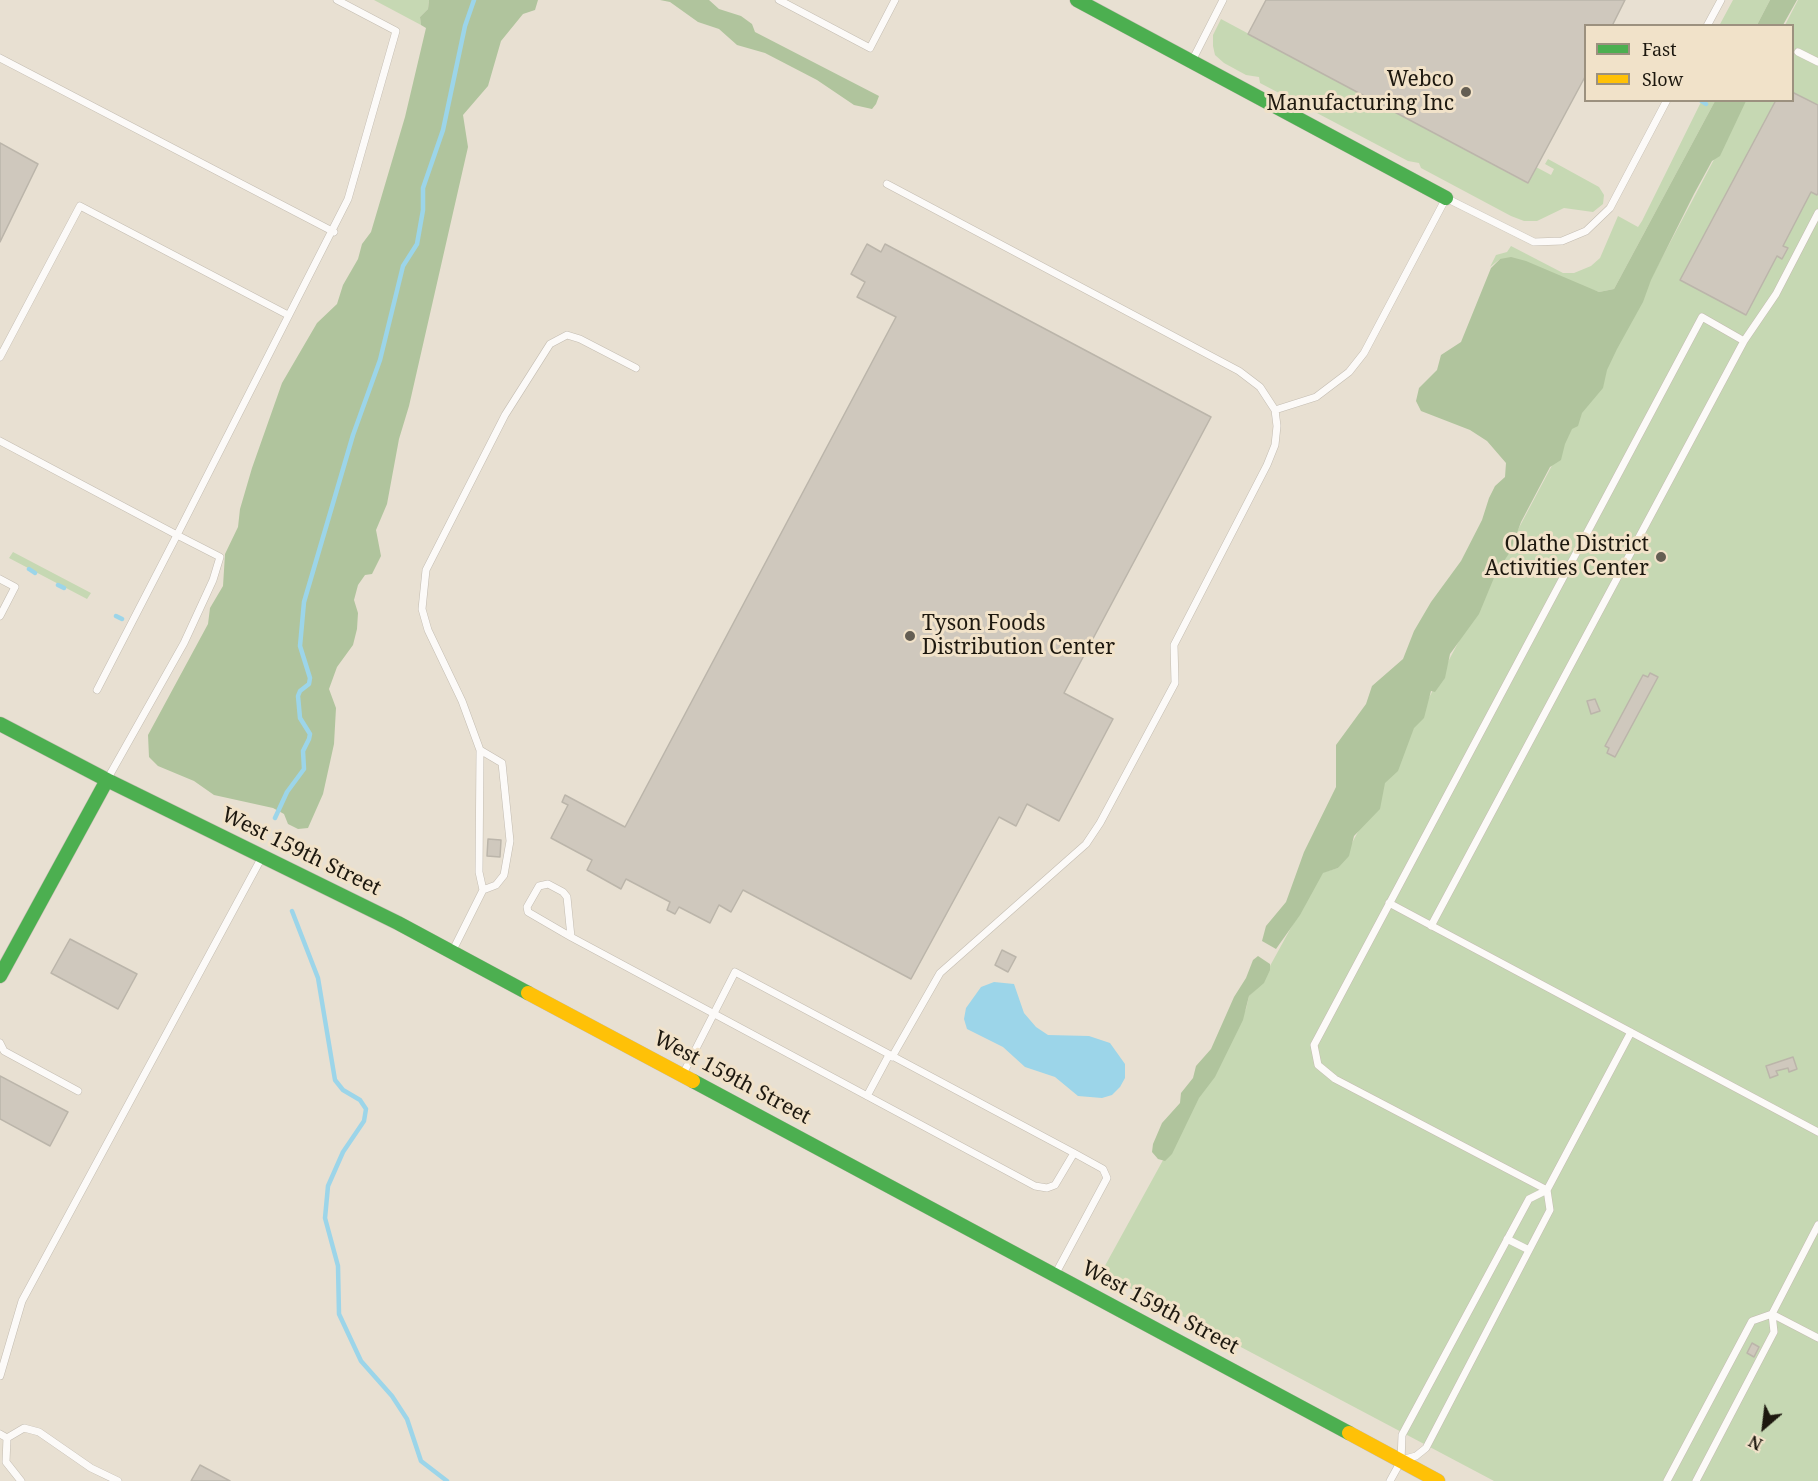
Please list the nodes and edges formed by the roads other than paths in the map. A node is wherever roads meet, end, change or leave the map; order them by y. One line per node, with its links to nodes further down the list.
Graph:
1 (338, 0): 16 (lane)
2 (778, 0): 3 (lane)
3 (895, 0)
4 (1077, 0): 10 (street)
5 (1223, 0): 10 (lane)
6 (1721, 0): 7 (lane)
7 (1708, 24)
8 (1798, 52): 11 (lane)
9 (0, 58): 16 (lane)
10 (1192, 61): 14 (street)
11 (1818, 62)
12 (1666, 102): 14 (lane)
13 (887, 184): 21 (lane)
14 (1446, 198): 21 (lane)
15 (1818, 213): 18 (lane)
16 (334, 232): 17 (lane)
17 (288, 315): 19 (lane); 23 (lane)
18 (1744, 341): 32 (lane); 33 (lane)
19 (0, 357)
20 (636, 368): 28 (lane)
21 (1275, 410): 40 (lane)
22 (0, 441): 23 (lane)
23 (177, 536): 26 (lane); 29 (lane)
24 (0, 579): 25 (lane)
25 (0, 616)
26 (97, 690)
27 (0, 724): 29 (street, West 159th Street)
28 (480, 750): 31 (lane); 31 (lane)
29 (107, 780): 30 (street, West 159th Street); 36 (street)
30 (263, 855): 35 (street, West 159th Street); 53 (lane)
31 (483, 890): 35 (lane)
32 (1389, 903): 33 (lane); 46 (lane)
33 (1431, 926): 38 (lane)
34 (572, 938): 34 (lane); 37 (lane)
35 (452, 953): 41 (street, West 159th Street)
36 (0, 976)
37 (714, 1014): 40 (lane); 41 (lane); 43 (lane)
38 (1631, 1032): 44 (lane); 46 (lane)
39 (0, 1043): 42 (lane)
40 (891, 1056): 43 (lane); 45 (lane)
41 (682, 1076): 50 (street, West 159th Street)
42 (78, 1091)
43 (867, 1096): 45 (lane)
44 (1818, 1132)
45 (1074, 1153): 50 (lane)
46 (1547, 1190): 48 (lane); 49 (lane)
47 (1818, 1226): 51 (lane)
48 (1507, 1239): 49 (lane); 56 (lane)
49 (1529, 1250): 56 (lane)
50 (1055, 1275): 56 (street, West 159th Street)
51 (1772, 1314): 52 (lane); 61 (lane); 62 (lane)
52 (1818, 1338)
53 (0, 1376)
54 (0, 1434): 55 (lane)
55 (8, 1438): 57 (lane); 58 (lane)
56 (1401, 1461): 59 (lane); 60 (street, West 159th Street)
57 (21, 1481)
58 (118, 1481)
59 (1390, 1481)
60 (1438, 1481)
61 (1667, 1481)
62 (1696, 1481)

